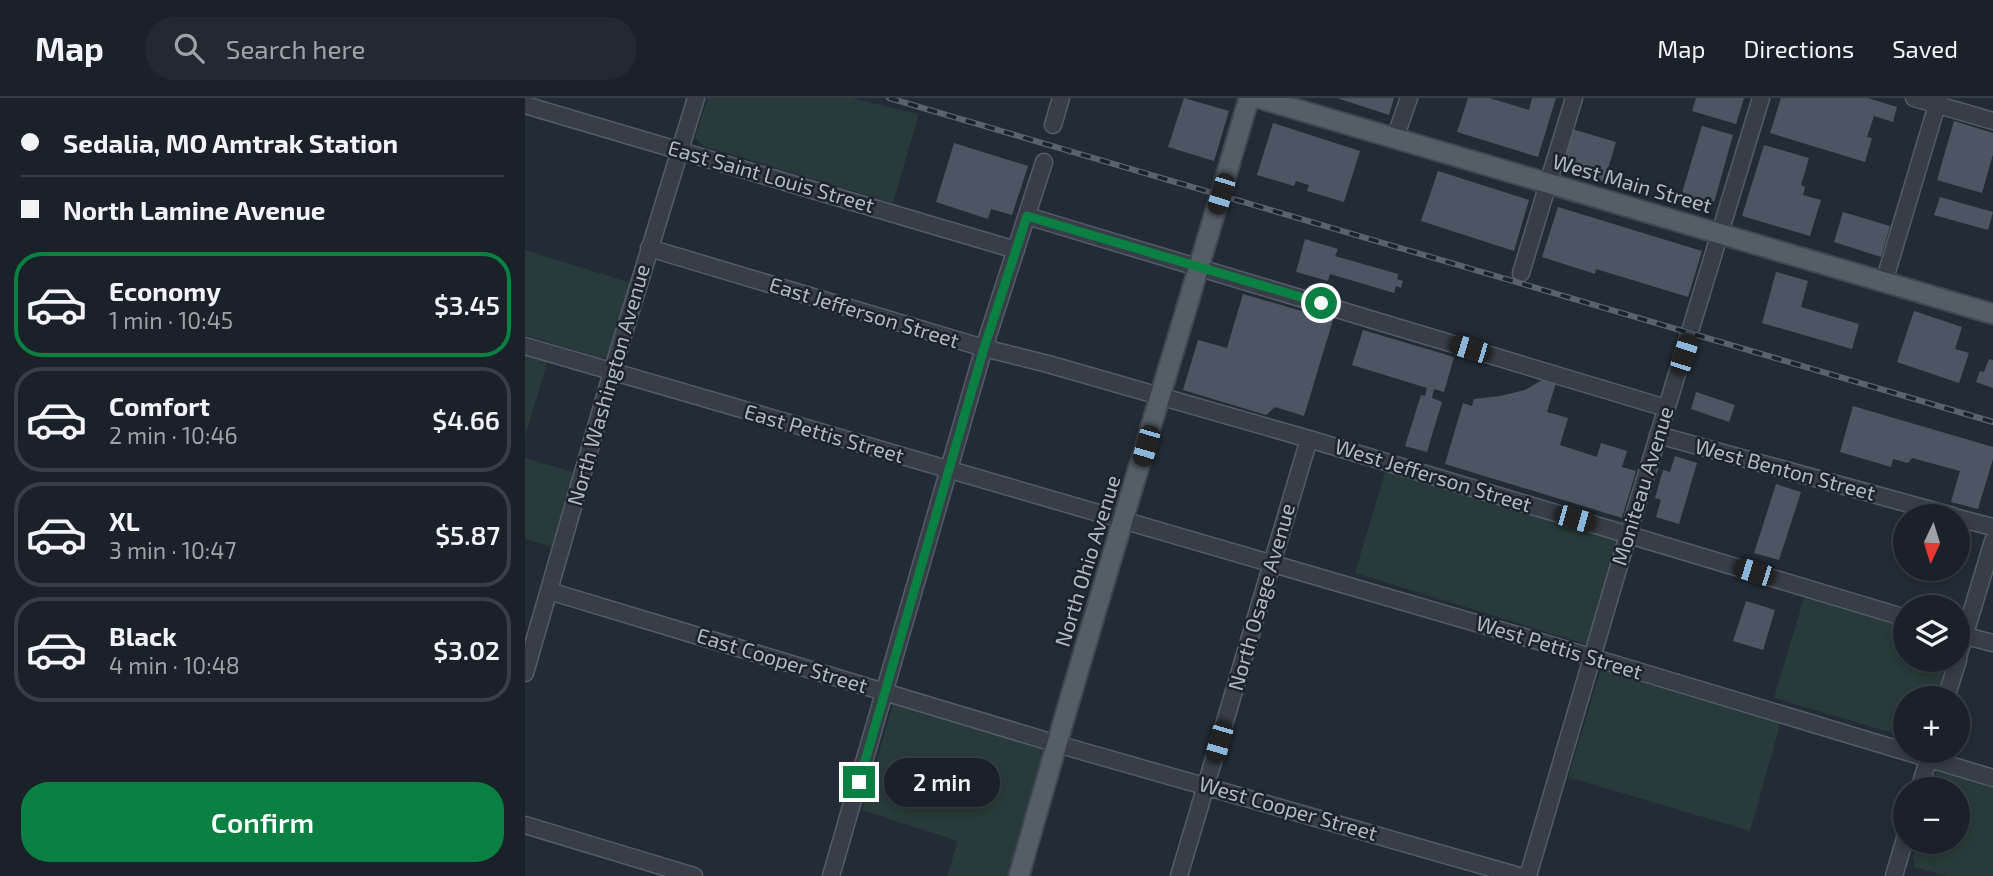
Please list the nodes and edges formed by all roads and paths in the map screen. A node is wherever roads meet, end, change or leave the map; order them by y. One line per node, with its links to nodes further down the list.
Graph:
1 (696, 98): 14 (street, North Washington Avenue)
2 (1061, 98): 12 (street)
3 (1249, 98): 21 (main road, North Ohio Avenue)
4 (1258, 98): 13 (main road, West Main Street)
5 (1409, 98): 13 (street)
6 (1574, 98): 16 (street)
7 (1761, 98): 18 (street, Moniteau Avenue)
8 (1914, 98): 9 (street)
9 (1938, 101): 11 (street); 23 (street)
10 (525, 105): 14 (street, East Saint Louis Street)
11 (1993, 121)
12 (1053, 125)
13 (1395, 138): 16 (main road, West Main Street)
14 (680, 150): 19 (street, North Washington Avenue); 20 (street, East Saint Louis Street)
15 (1044, 162): 17 (street)
16 (1548, 183): 18 (main road, West Main Street); 22 (street)
17 (1027, 216): 20 (street); 21 (street)
18 (1721, 234): 23 (main road, West Main Street); 29 (street, Moniteau Avenue)
19 (649, 248): 26 (street, East Jefferson Street); 27 (street, North Washington Avenue)
20 (1016, 250): 26 (street)
21 (1199, 267): 28 (main road, North Ohio Avenue); 29 (street)
22 (1521, 273)
23 (1884, 282): 24 (main road, West Main Street)
24 (1993, 314)
25 (525, 346): 27 (street, East Pettis Street)
26 (984, 348): 28 (street, East Jefferson Street); 32 (street)
27 (612, 372): 32 (street, East Pettis Street); 40 (street, North Washington Avenue)
28 (1161, 397): 31 (street, West Jefferson Street); 34 (main road, North Ohio Avenue)
29 (1666, 408): 30 (street, Moniteau Avenue)
30 (1658, 435): 33 (street, West Benton Street); 37 (street, Moniteau Avenue)
31 (1309, 439): 37 (street, West Jefferson Street); 39 (street, North Osage Avenue)
32 (950, 471): 34 (street, East Pettis Street); 47 (street)
33 (1909, 504)
34 (1124, 521): 39 (street, West Pettis Street); 48 (main road, North Ohio Avenue)
35 (1971, 521): 36 (street)
36 (1993, 527)
37 (1628, 534): 42 (street, West Jefferson Street); 45 (street, Moniteau Avenue)
38 (1993, 541): 41 (street)
39 (1272, 564): 45 (street, West Pettis Street); 52 (street, North Osage Avenue)
40 (548, 592): 46 (street, North Washington Avenue); 47 (street, East Cooper Street)
41 (1970, 609)
42 (1893, 614)
43 (1970, 637): 44 (street)
44 (1993, 643)
45 (1593, 658): 49 (street, West Pettis Street); 60 (street, Moniteau Avenue)
46 (525, 673)
47 (885, 692): 48 (street, East Cooper Street); 56 (street)
48 (1057, 744): 52 (street, West Cooper Street); 57 (main road, North Ohio Avenue)
49 (1893, 745)
50 (1951, 763): 51 (street, West Pettis Street)
51 (1993, 778)
52 (1206, 786): 58 (street, North Osage Avenue); 59 (street, West Cooper Street)
53 (525, 825): 55 (street)
54 (1900, 854): 61 (street)
55 (694, 876)
56 (831, 876)
57 (1019, 876)
58 (1179, 876)
59 (1519, 876)
60 (1528, 876)
61 (1894, 876)

